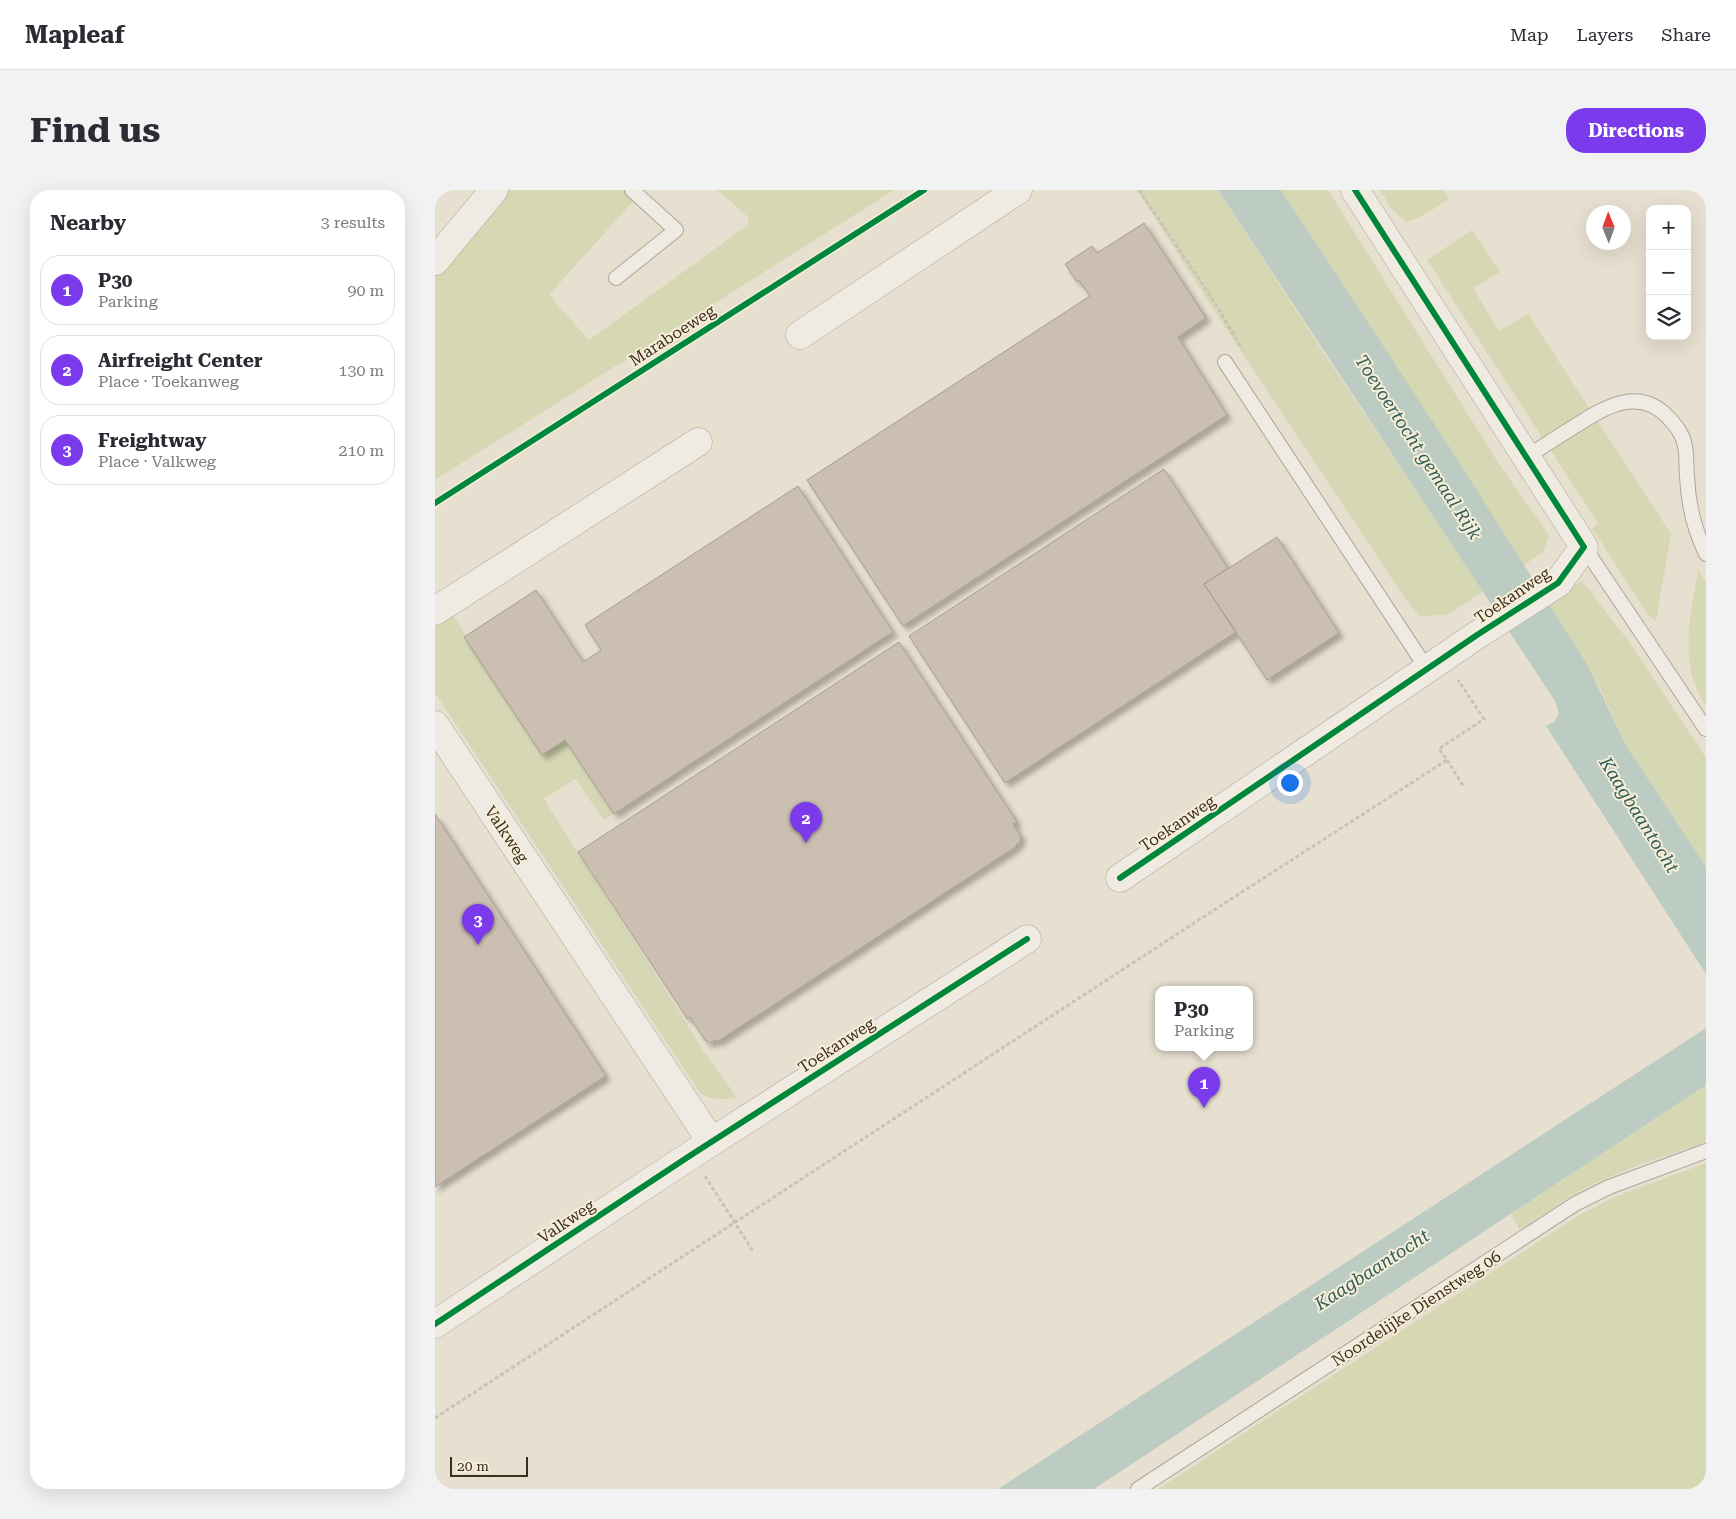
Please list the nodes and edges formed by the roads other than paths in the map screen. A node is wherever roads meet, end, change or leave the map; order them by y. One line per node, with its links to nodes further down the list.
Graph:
1 (474, 190): 6 (street)
2 (494, 190): 7 (street)
3 (632, 190): 8 (lane)
4 (1019, 190): 9 (street)
5 (1355, 190): 12 (street)
6 (435, 236)
7 (435, 260)
8 (616, 278)
9 (800, 335)
10 (1225, 362): 16 (lane)
11 (698, 442): 15 (street)
12 (1527, 457): 13 (street); 14 (lane)
13 (1585, 547): 16 (street, Toekanweg); 18 (lane)
14 (1706, 554)
15 (435, 612)
16 (1436, 663): 19 (street, Toekanweg)
17 (435, 726): 21 (street, Valkweg)
18 (1706, 730)
19 (1120, 878)
20 (1027, 939): 21 (street, Toekanweg)
21 (701, 1148): 23 (street, Valkweg)
22 (1706, 1151): 24 (lane, Noordelijke Dienstweg 06)
23 (435, 1324)
24 (1138, 1489)

